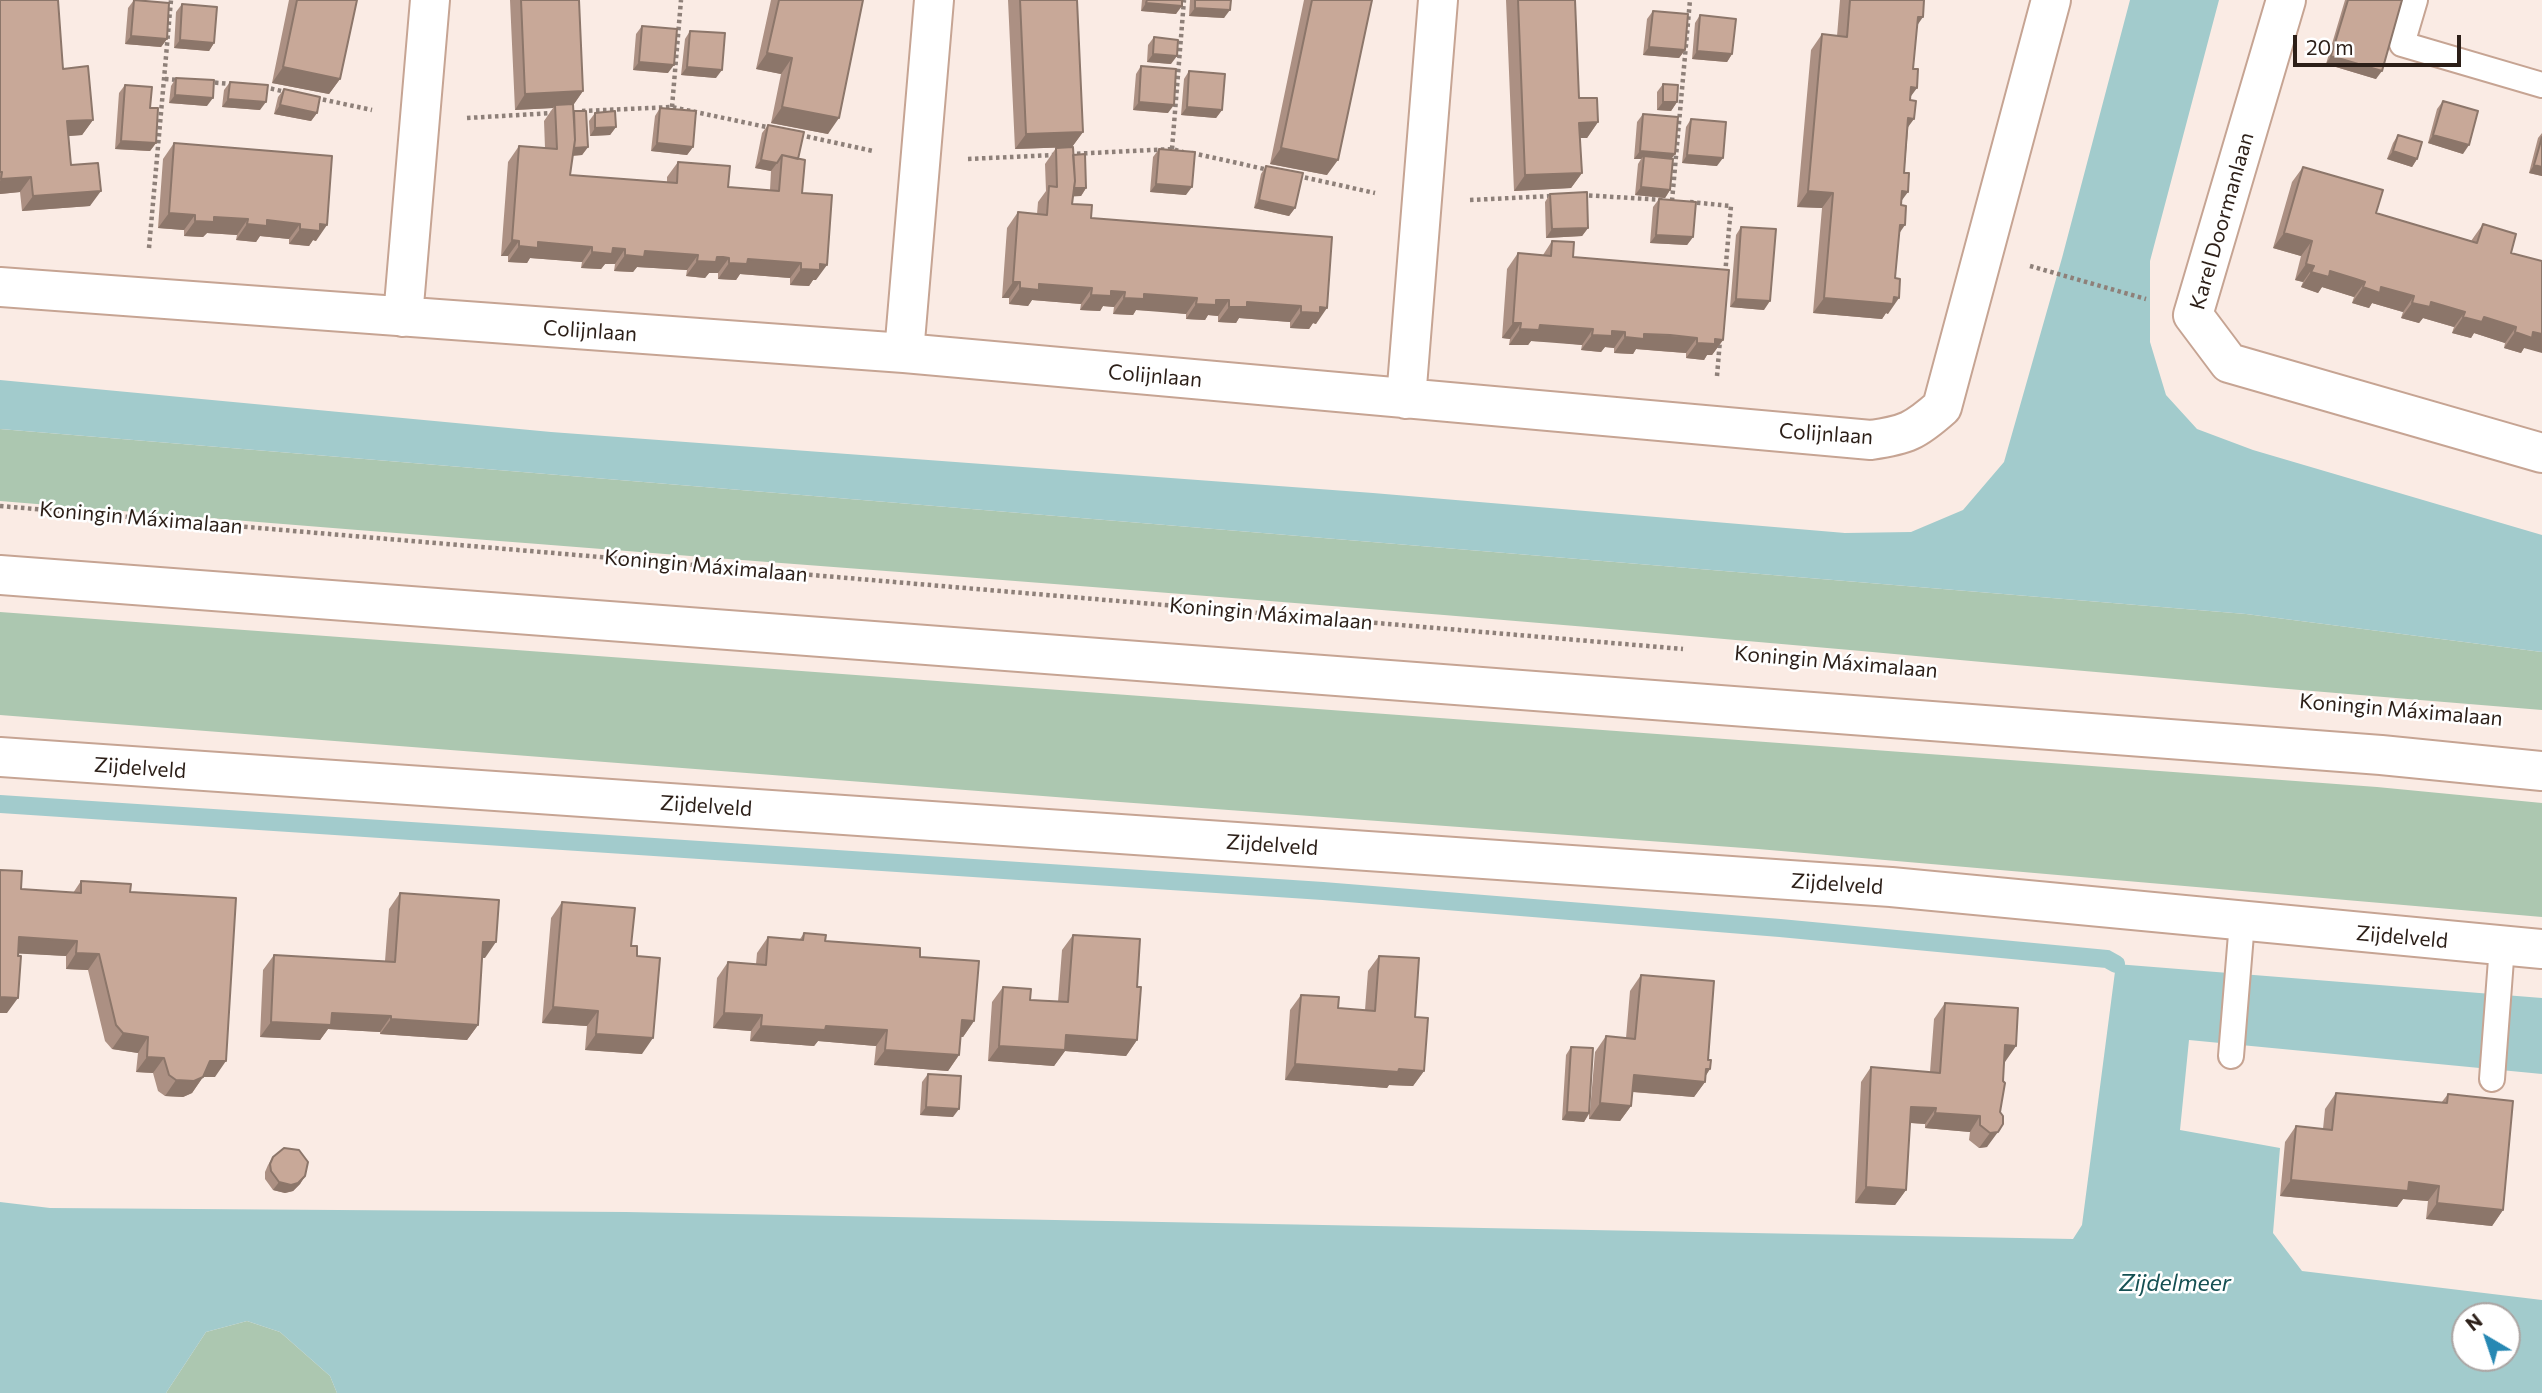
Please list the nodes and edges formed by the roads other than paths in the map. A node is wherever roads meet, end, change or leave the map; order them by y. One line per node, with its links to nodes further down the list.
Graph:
1 (430, 0): 9 (street)
2 (934, 0): 10 (street)
3 (1438, 0): 11 (street)
4 (2051, 0): 11 (street, Colijnlaan)
5 (2286, 0): 12 (street, Karel Doormanlaan)
6 (2415, 0): 7 (lane)
7 (2542, 85)
8 (0, 287): 9 (street, Colijnlaan)
9 (403, 317): 10 (street, Colijnlaan)
10 (904, 353): 11 (street, Colijnlaan)
11 (1406, 399)
12 (2542, 453)
13 (0, 575): 15 (street)
14 (0, 757): 16 (street, Zijdelveld)
15 (2542, 771)
16 (2242, 922): 18 (street, Zijdelveld); 19 (lane)
17 (2542, 949): 18 (street, Zijdelveld)
18 (2500, 962): 20 (lane)
19 (2231, 1056)
20 (2492, 1079)

